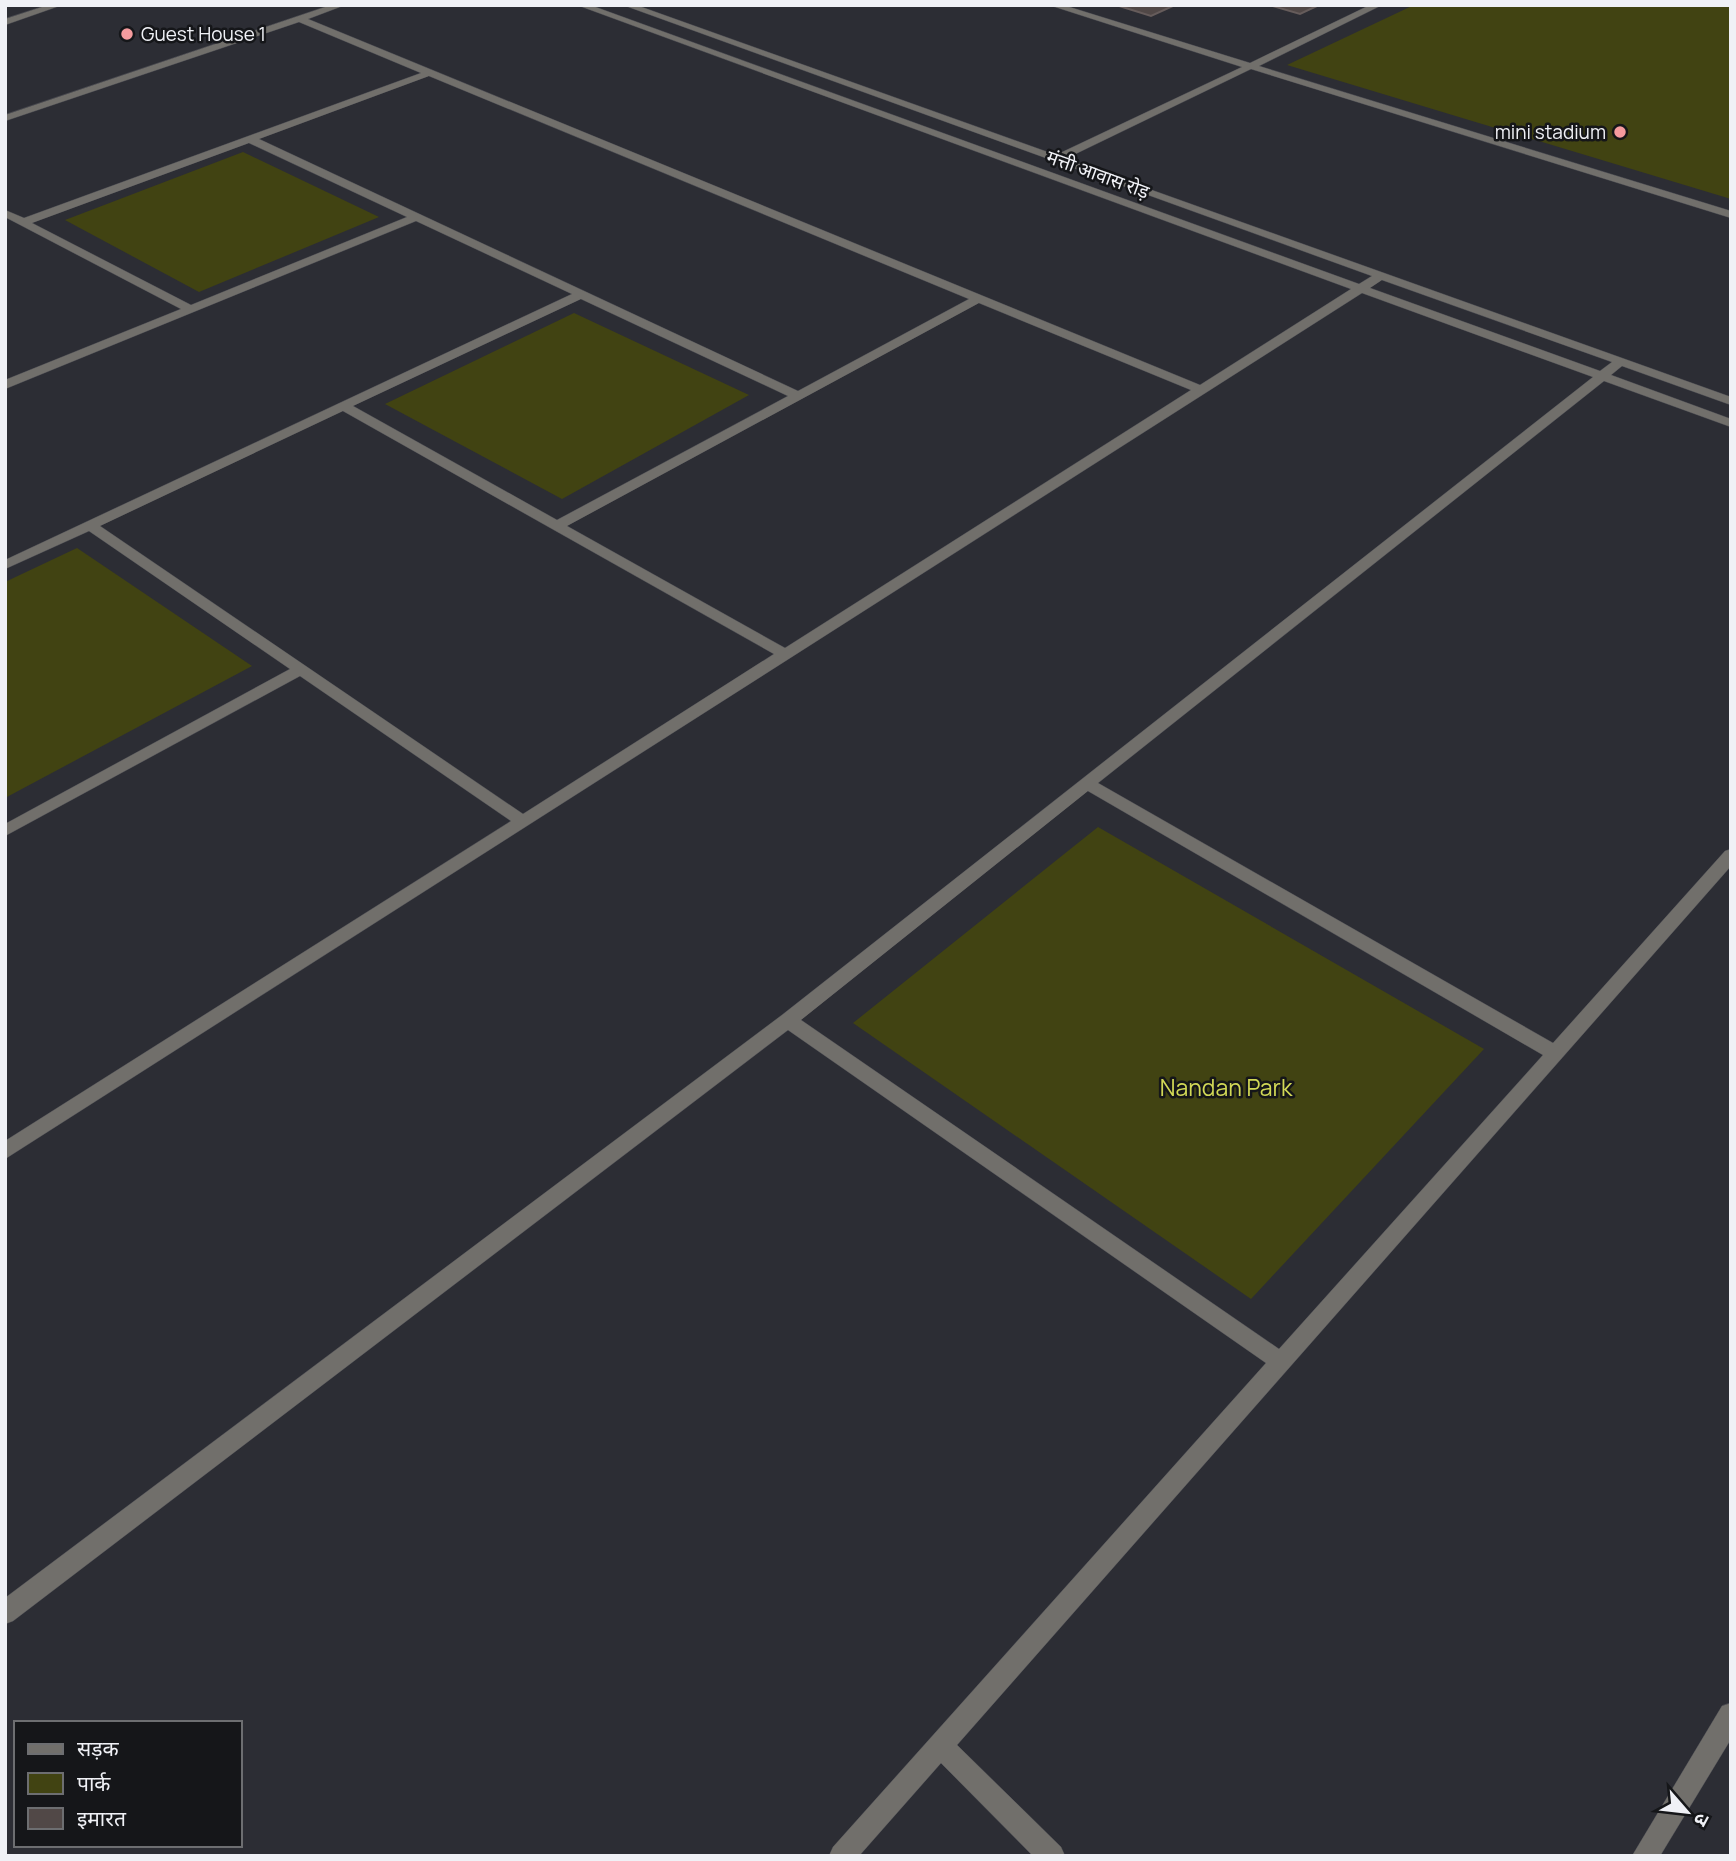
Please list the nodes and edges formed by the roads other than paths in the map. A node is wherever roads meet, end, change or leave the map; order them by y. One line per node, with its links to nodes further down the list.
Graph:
1 (58, 5): 10 (street)
2 (312, 5): 8 (street)
3 (341, 5): 8 (street)
4 (581, 5): 21 (street, मंत्ती आवास रोड़)
5 (627, 5): 15 (street)
6 (1053, 5): 11 (street)
7 (1378, 5): 11 (street)
8 (324, 11): 9 (street)
9 (299, 19): 12 (street); 13 (street)
10 (5, 22)
11 (1249, 66): 15 (street); 17 (street)
12 (429, 73): 14 (street); 23 (street)
13 (5, 118)
14 (250, 139): 18 (street); 19 (street)
15 (1056, 159): 20 (street)
16 (5, 213): 19 (street)
17 (1731, 215)
18 (416, 217): 22 (street); 24 (street)
19 (24, 222): 24 (street)
20 (1380, 276): 21 (street); 25 (street)
21 (1360, 288): 26 (street, मंत्ती आवास रोड़); 28 (street)
22 (582, 294): 29 (street); 31 (street)
23 (979, 298): 28 (street); 29 (street)
24 (191, 309): 27 (street)
25 (1620, 362): 26 (street); 30 (street)
26 (1603, 377): 32 (street, मंत्ती आवास रोड़); 38 (street)
27 (5, 386)
28 (1201, 390): 36 (street)
29 (796, 395): 34 (street)
30 (1731, 401)
31 (343, 406): 33 (street); 34 (street)
32 (1731, 423)
33 (90, 525): 35 (street); 37 (street)
34 (557, 526): 36 (street)
35 (5, 565)
36 (785, 654): 39 (street)
37 (301, 668): 39 (street); 40 (street)
38 (1087, 785): 42 (street); 43 (street)
39 (522, 821): 44 (street)
40 (5, 831)
41 (1731, 855): 43 (street)
42 (788, 1020): 45 (street); 46 (street)
43 (1555, 1053): 45 (street)
44 (8, 1144)
45 (1280, 1361): 48 (street)
46 (5, 1612)
47 (1731, 1715): 51 (street)
48 (939, 1744): 49 (street); 50 (street)
49 (842, 1856)
50 (1052, 1856)
51 (1645, 1856)

